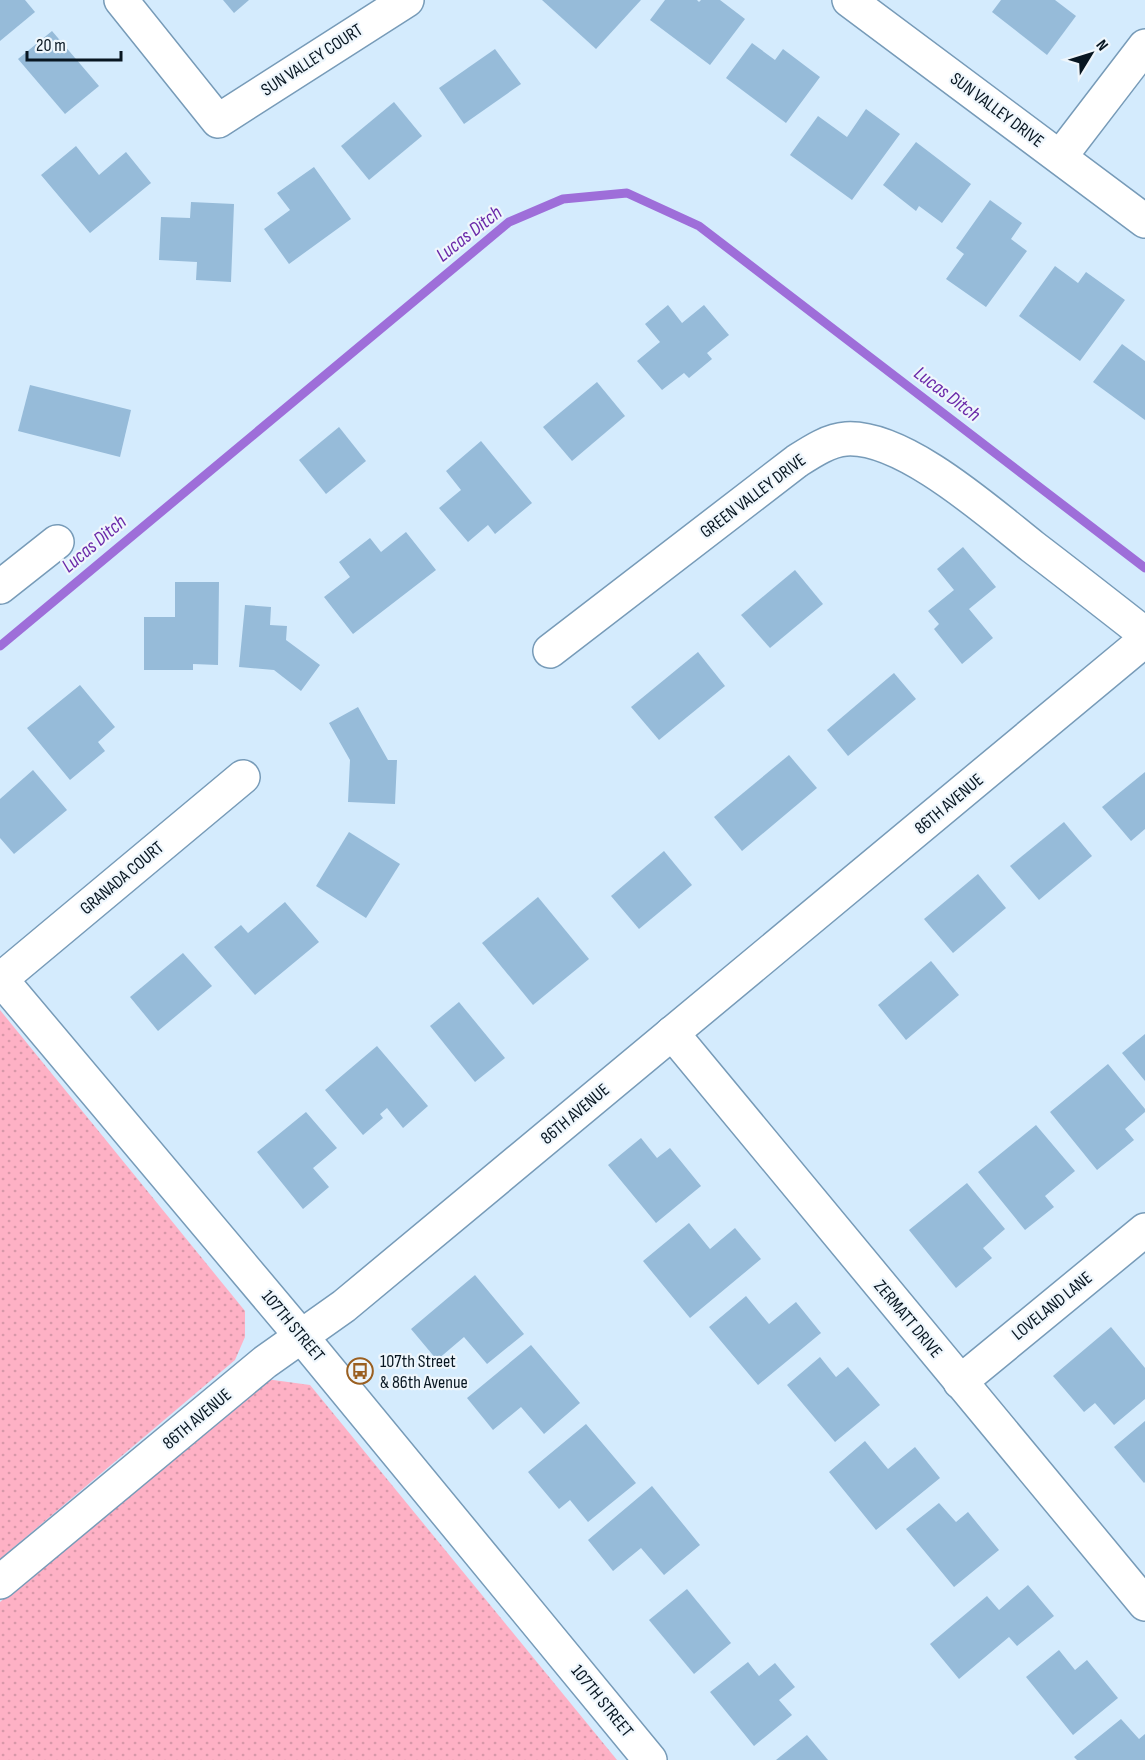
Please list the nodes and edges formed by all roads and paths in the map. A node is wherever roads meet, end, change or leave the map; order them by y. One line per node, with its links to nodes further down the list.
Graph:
1 (121, 0): 2 (street, SUN VALLEY COURT)
2 (406, 0)
3 (849, 0): 5 (street, SUN VALLEY DRIVE)
4 (1145, 46): 5 (street)
5 (1060, 157): 6 (street, SUN VALLEY DRIVE)
6 (1145, 221)
7 (57, 542): 8 (street)
8 (0, 587)
9 (1145, 634): 11 (street, GREEN VALLEY DRIVE)
10 (1145, 640): 14 (street, 86TH AVENUE)
11 (550, 651)
12 (243, 777): 13 (street, GRANADA COURT)
13 (0, 979): 16 (street, 107TH STREET)
14 (672, 1034): 16 (street, 86TH AVENUE); 17 (street, ZERMATT DRIVE)
15 (1145, 1230): 17 (street, LOVELAND LANE)
16 (301, 1336): 18 (street, 86TH AVENUE); 20 (street, 107TH STREET)
17 (960, 1382): 19 (street, ZERMATT DRIVE)
18 (0, 1582)
19 (1145, 1604)
20 (650, 1760)

